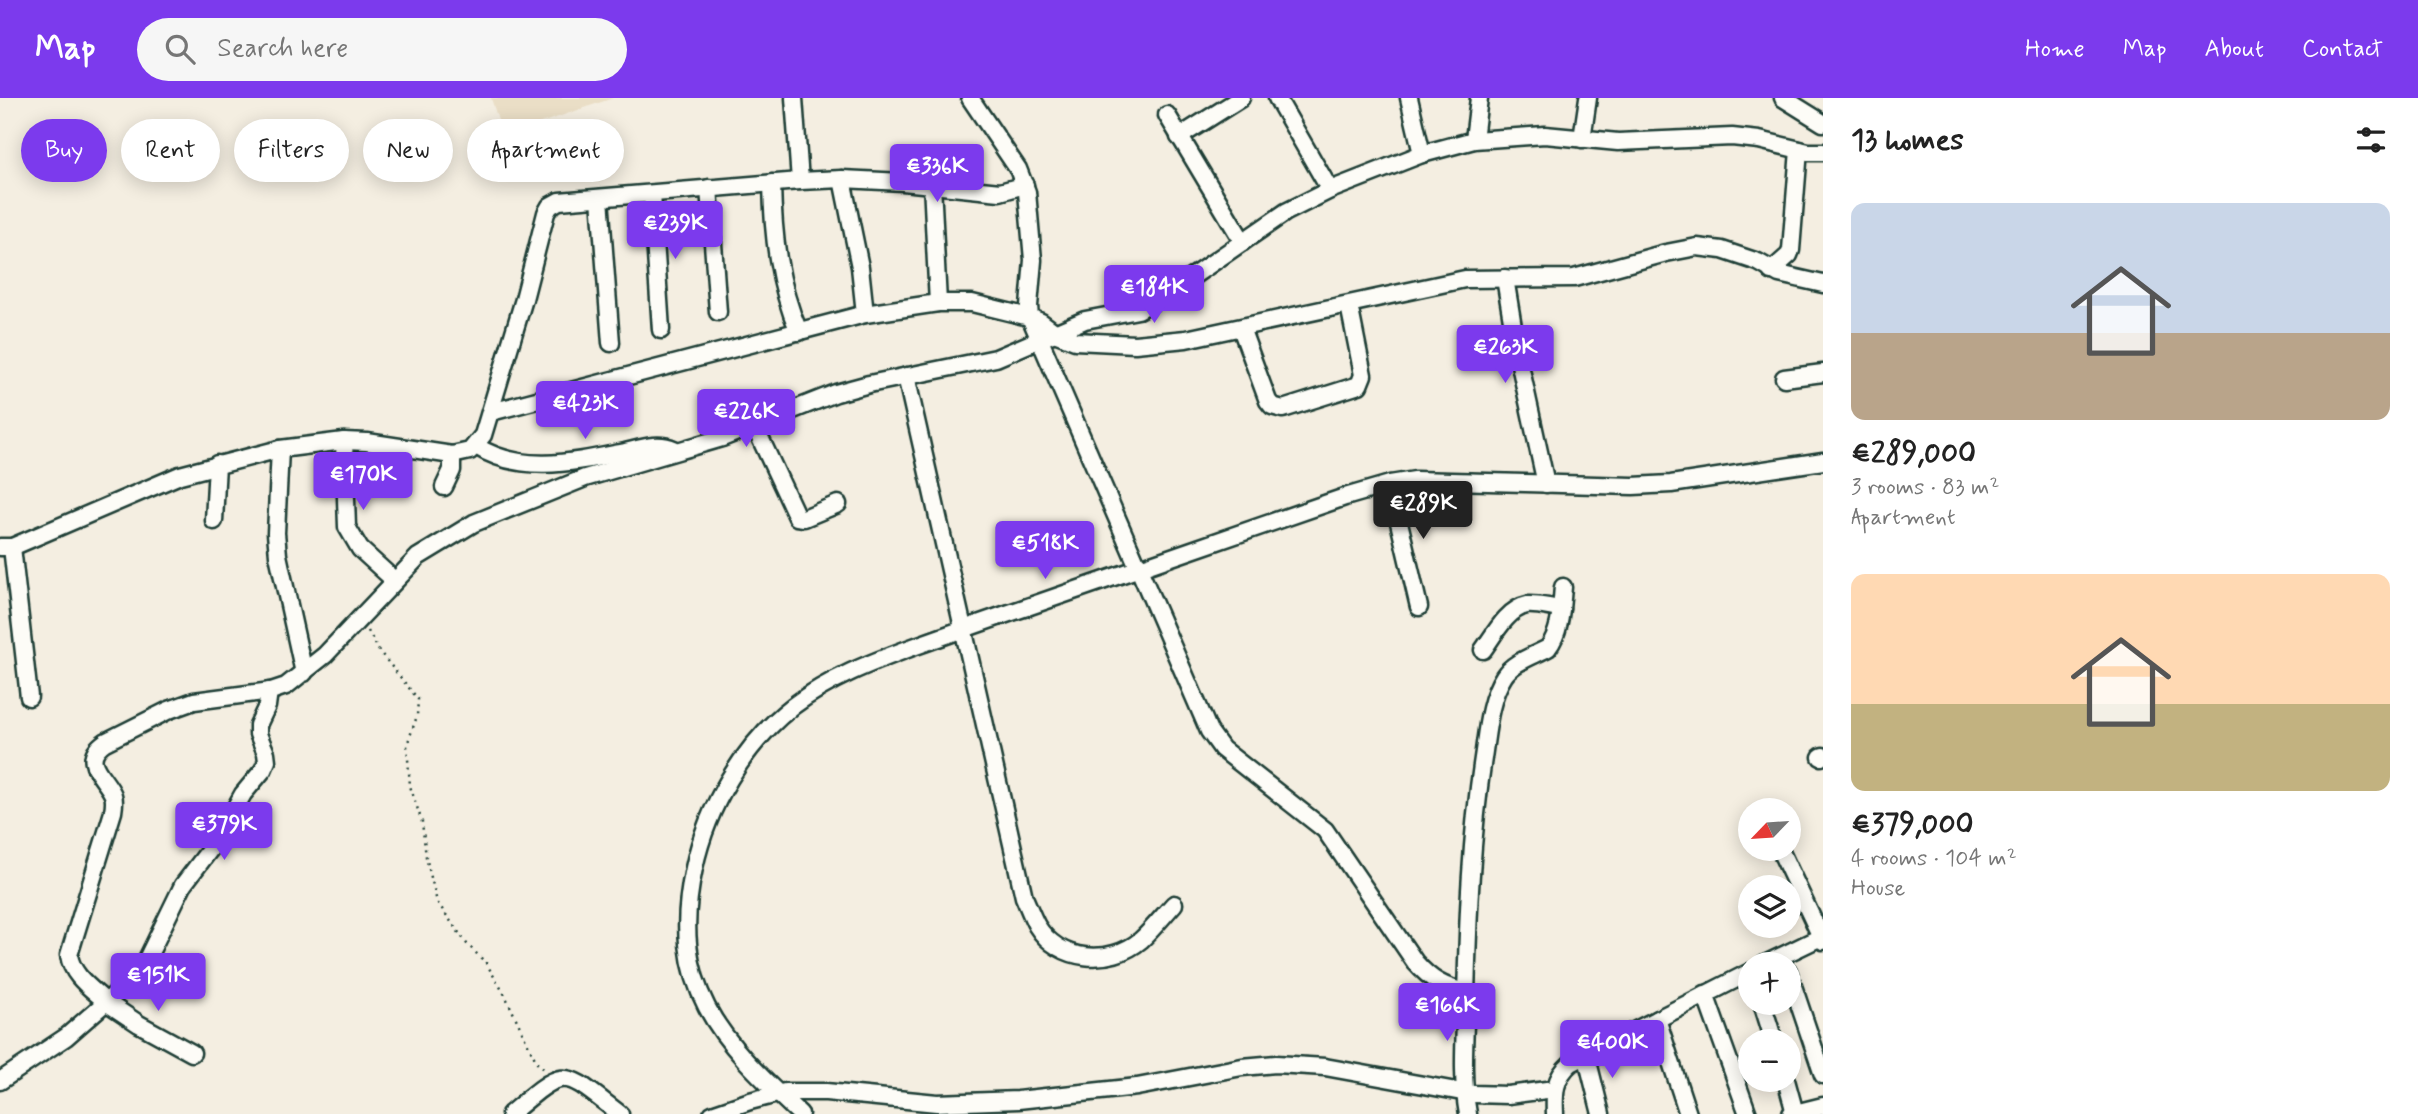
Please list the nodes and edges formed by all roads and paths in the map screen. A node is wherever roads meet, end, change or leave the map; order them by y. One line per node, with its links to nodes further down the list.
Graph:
1 (794, 98): 18 (street)
2 (971, 98): 21 (street)
3 (1241, 98): 11 (street)
4 (1277, 98): 23 (street)
5 (1409, 98): 16 (street)
6 (1479, 98): 13 (street)
7 (1588, 98): 12 (street)
8 (1783, 98): 10 (street)
9 (1167, 115): 11 (street)
10 (1823, 123)
11 (1179, 137): 26 (street)
12 (1582, 139): 13 (street); 14 (street)
13 (1474, 140): 16 (street)
14 (1799, 150): 15 (street); 27 (street)
15 (1823, 152)
16 (1422, 154): 23 (street)
17 (842, 179): 18 (street); 20 (street); 33 (street)
18 (800, 180): 19 (street)
19 (772, 183): 22 (street); 37 (street)
20 (932, 184): 21 (street); 30 (street)
21 (1025, 185): 34 (street)
22 (709, 188): 24 (street); 32 (street)
23 (1330, 190): 26 (street)
24 (652, 194): 25 (street); 36 (street)
25 (600, 198): 39 (street); 43 (street)
26 (1243, 242): 38 (street)
27 (1772, 271): 28 (street); 29 (street)
28 (1505, 278): 31 (street); 53 (street)
29 (1823, 284)
30 (938, 303): 33 (street); 34 (street)
31 (1349, 305): 35 (street); 35 (street)
32 (718, 312)
33 (865, 314): 37 (street)
34 (1030, 317): 38 (street)
35 (1241, 328): 38 (street)
36 (661, 330)
37 (799, 332): 43 (street)
38 (1047, 336): 41 (street); 58 (street)
39 (611, 344)
40 (1823, 373): 42 (street)
41 (906, 376): 44 (street); 64 (street)
42 (1784, 378)
43 (491, 412): 46 (street)
44 (755, 427): 48 (street); 55 (street)
45 (344, 441): 47 (street); 49 (street); 59 (street)
46 (476, 446): 48 (street); 49 (street)
47 (280, 449): 51 (street); 66 (street)
48 (679, 451): 59 (street)
49 (452, 455): 54 (street)
50 (1823, 461): 53 (street)
51 (217, 464): 56 (street); 57 (street)
52 (1390, 484): 53 (street); 58 (street); 61 (street)
53 (1546, 484)
54 (444, 487)
55 (838, 504)
56 (214, 521)
57 (6, 547): 68 (street)
58 (1140, 568): 64 (street); 74 (street)
59 (394, 580): 63 (street)
60 (1563, 587): 62 (street)
61 (1419, 607)
62 (1561, 609): 65 (street); 74 (street)
63 (360, 618): 66 (street); 82 (path)
64 (962, 629): 70 (street); 86 (street)
65 (1483, 650)
66 (304, 673): 67 (street)
67 (269, 691): 76 (street); 76 (street)
68 (29, 697)
69 (1785, 861): 71 (street)
70 (1174, 904)
71 (1823, 938): 72 (street)
72 (1801, 953)
73 (1738, 978): 75 (street)
74 (1466, 992): 87 (street)
75 (1705, 994): 78 (street); 98 (street)
76 (106, 1002): 79 (street); 83 (street)
77 (1801, 1009): 81 (street)
78 (1657, 1018): 80 (street); 97 (street)
79 (192, 1053)
80 (1586, 1054): 84 (street); 96 (street)
81 (1823, 1075)
82 (556, 1078): 90 (street); 91 (street)
83 (0, 1081)
84 (1555, 1090): 87 (street); 95 (street)
85 (1789, 1092): 89 (street)
86 (777, 1093): 87 (street); 92 (street); 93 (street)
87 (1465, 1093): 94 (street)
88 (1823, 1106): 89 (street)
89 (1793, 1113)
90 (510, 1114)
91 (620, 1114)
92 (712, 1114)
93 (800, 1114)
94 (1468, 1114)
95 (1555, 1114)
96 (1601, 1114)
97 (1688, 1114)
98 (1748, 1114)

